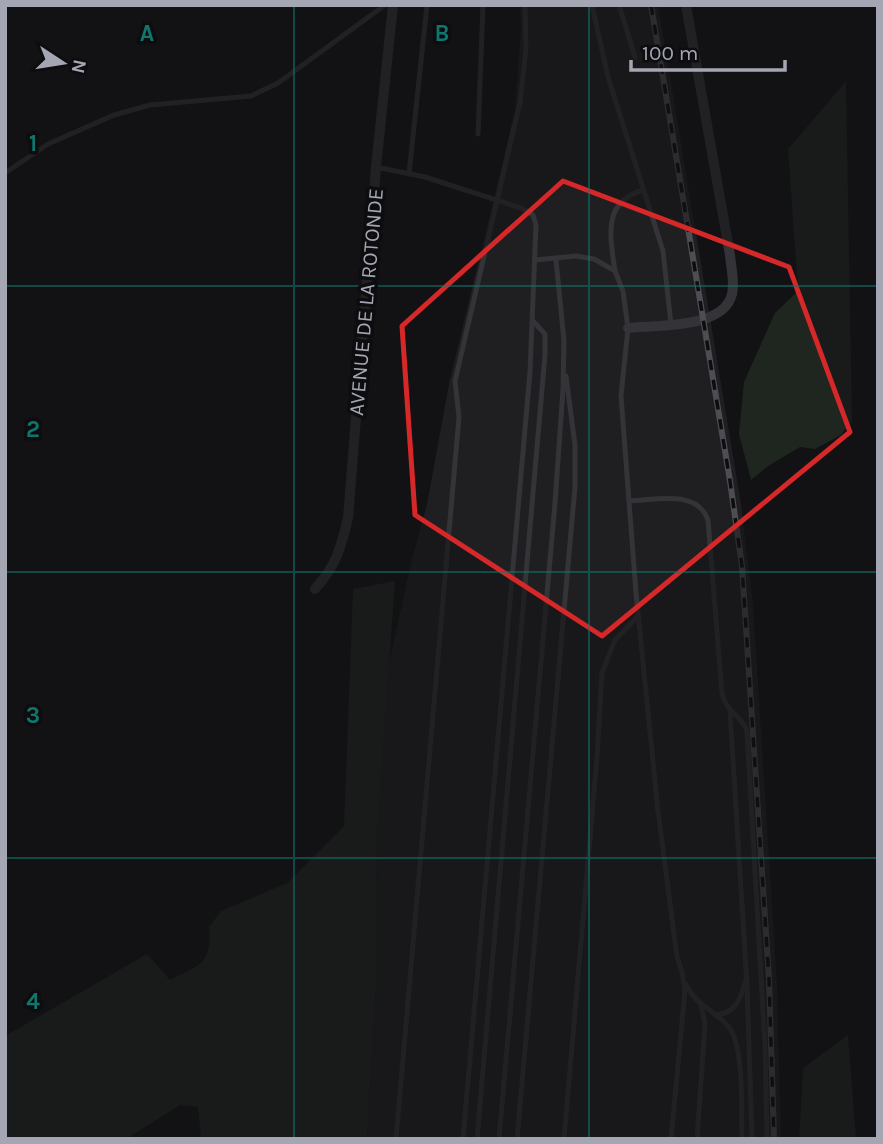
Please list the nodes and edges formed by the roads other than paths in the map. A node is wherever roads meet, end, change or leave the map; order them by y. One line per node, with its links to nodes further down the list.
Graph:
1 (384, 5): 12 (lane)
2 (393, 5): 11 (street, AVENUE DE LA ROTONDE)
3 (427, 5): 13 (lane)
4 (483, 5): 10 (lane)
5 (525, 5): 15 (lane)
6 (592, 5): 14 (lane)
7 (619, 5): 9 (lane)
8 (687, 5): 20 (street)
9 (635, 57)
10 (478, 134)
11 (376, 167): 13 (lane); 24 (street, AVENUE DE LA ROTONDE)
12 (5, 173)
13 (409, 174): 15 (lane)
14 (644, 190): 18 (lane); 20 (lane)
15 (498, 201): 16 (lane); 33 (lane)
16 (535, 260): 17 (lane); 19 (lane)
17 (556, 260): 18 (lane); 22 (lane)
18 (615, 271): 21 (lane)
19 (533, 321): 34 (lane); 35 (lane)
20 (671, 324): 21 (street)
21 (628, 328): 23 (lane)
22 (564, 363): 26 (lane); 27 (lane)
23 (629, 501): 25 (lane); 28 (lane)
24 (315, 589)
25 (638, 616): 30 (lane); 38 (lane)
26 (543, 642): 27 (lane); 36 (lane)
27 (560, 642): 37 (lane)
28 (730, 712): 29 (lane); 43 (lane)
29 (746, 969): 32 (lane); 42 (lane)
30 (684, 980): 31 (lane); 39 (lane)
31 (701, 1005): 32 (lane); 40 (lane)
32 (714, 1015): 41 (lane)
33 (396, 1139)
34 (463, 1139)
35 (477, 1139)
36 (499, 1139)
37 (517, 1139)
38 (564, 1139)
39 (671, 1139)
40 (697, 1139)
41 (741, 1139)
42 (752, 1139)
43 (767, 1139)

